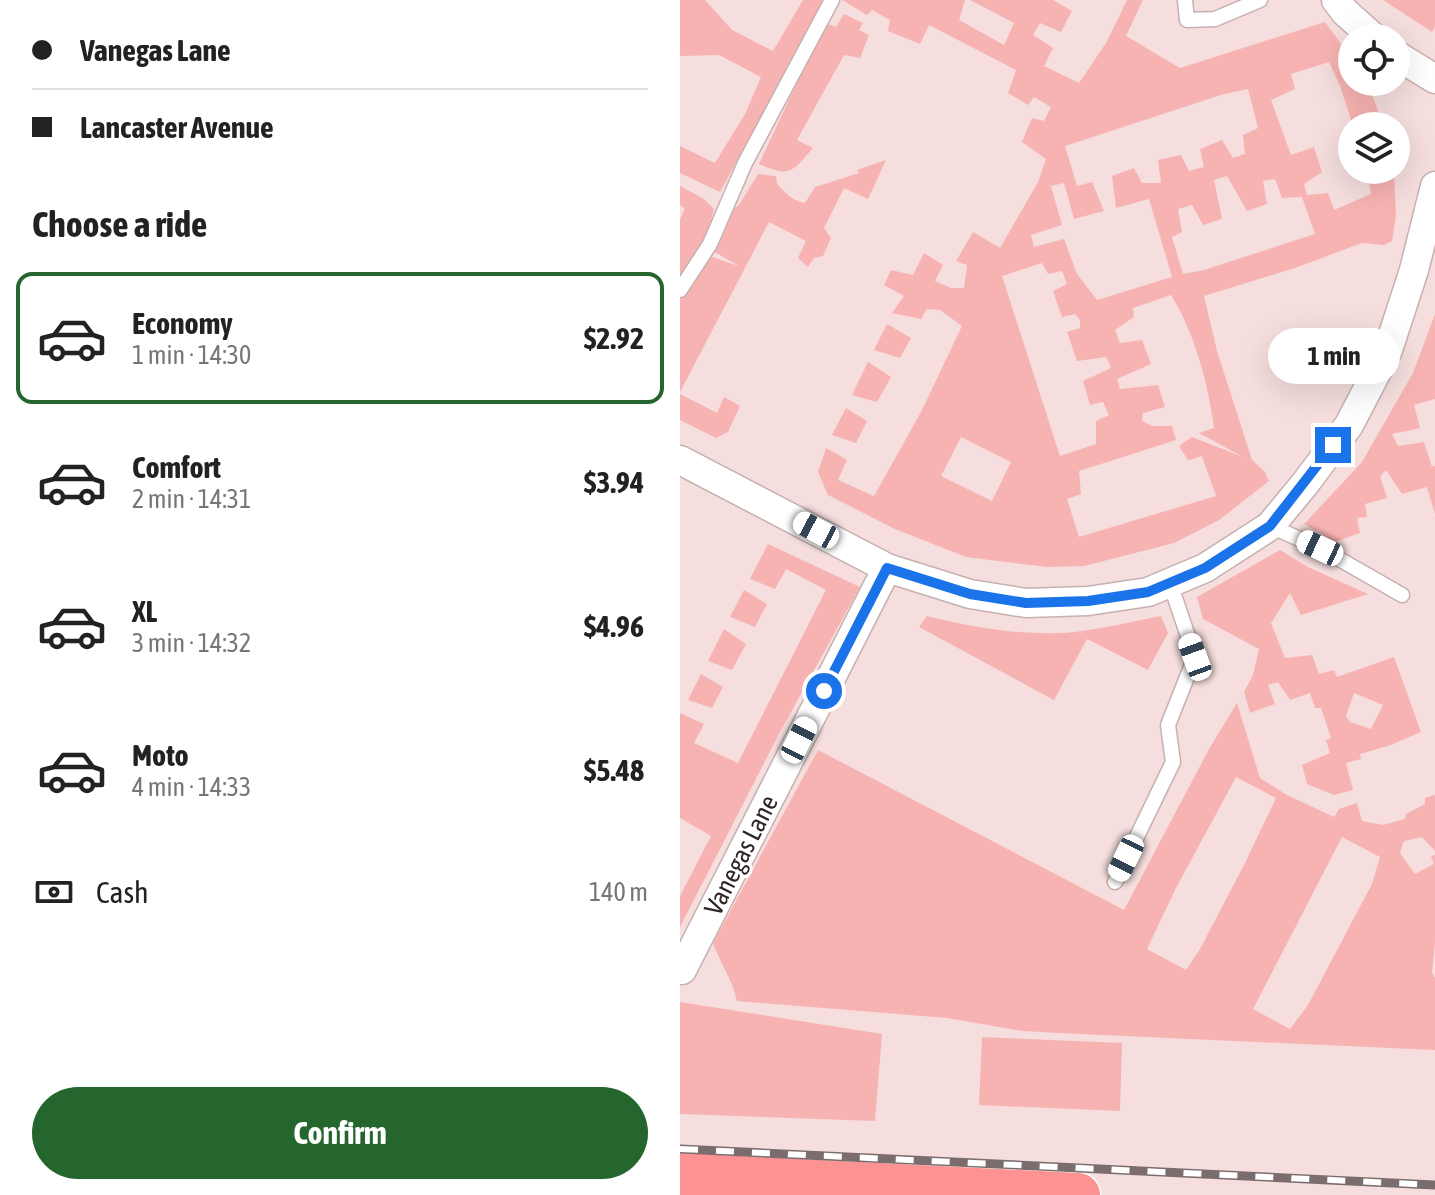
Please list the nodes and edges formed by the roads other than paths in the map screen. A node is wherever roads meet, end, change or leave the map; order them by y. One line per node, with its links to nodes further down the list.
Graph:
1 (832, 0): 9 (lane)
2 (1185, 0): 3 (lane)
3 (1260, 0)
4 (1336, 0): 5 (street)
5 (1358, 24)
6 (1410, 64): 7 (street)
7 (1435, 79)
8 (1435, 186): 11 (street)
9 (680, 290)
10 (680, 460): 12 (street)
11 (1270, 526): 13 (street); 14 (lane)
12 (887, 568): 13 (street); 16 (street, Vanegas Lane)
13 (1170, 583): 15 (lane)
14 (1402, 595)
15 (1115, 882)
16 (682, 970)
17 (680, 1175): 18 (highway)
18 (1078, 1195)

